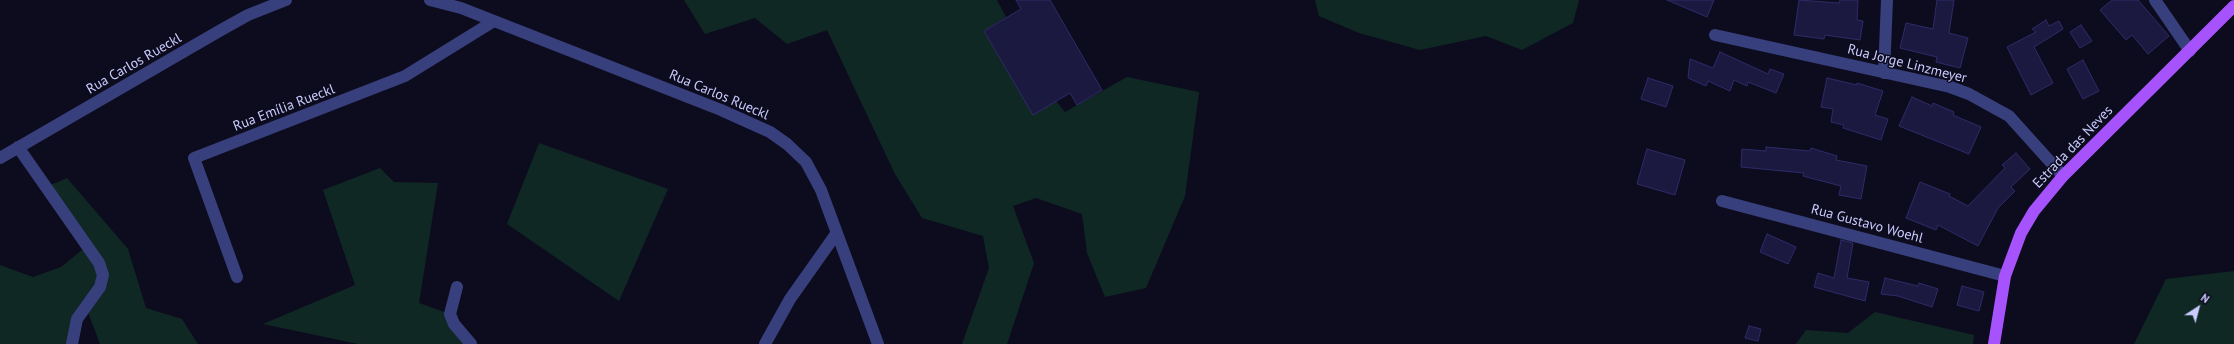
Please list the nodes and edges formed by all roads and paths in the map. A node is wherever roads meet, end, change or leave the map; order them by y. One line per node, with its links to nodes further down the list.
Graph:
1 (286, 0): 10 (street, Rua Carlos Rueckl)
2 (430, 0): 6 (street, Rua Carlos Rueckl)
3 (1887, 0): 9 (street)
4 (2155, 0): 8 (street)
5 (2234, 6): 8 (main road, Estrada das Neves)
6 (494, 21): 14 (street, Rua Carlos Rueckl); 16 (street, Rua Emília Rueckl)
7 (1715, 35): 9 (street, Rua Jorge Linzmeyer)
8 (2190, 51): 12 (main road, Estrada das Neves)
9 (1884, 73): 12 (street, Rua Jorge Linzmeyer)
10 (18, 147): 11 (street, Rua Carlos Rueckl); 18 (street)
11 (0, 158)
12 (2063, 176): 15 (main road, Estrada das Neves)
13 (1722, 201): 15 (street, Rua Gustavo Woehl)
14 (836, 234): 20 (street); 21 (street, Rua Carlos Rueckl)
15 (2005, 276): 22 (main road, Estrada das Neves)
16 (237, 277)
17 (457, 287): 19 (street)
18 (72, 344)
19 (471, 344)
20 (766, 344)
21 (878, 344)
22 (1994, 344)

